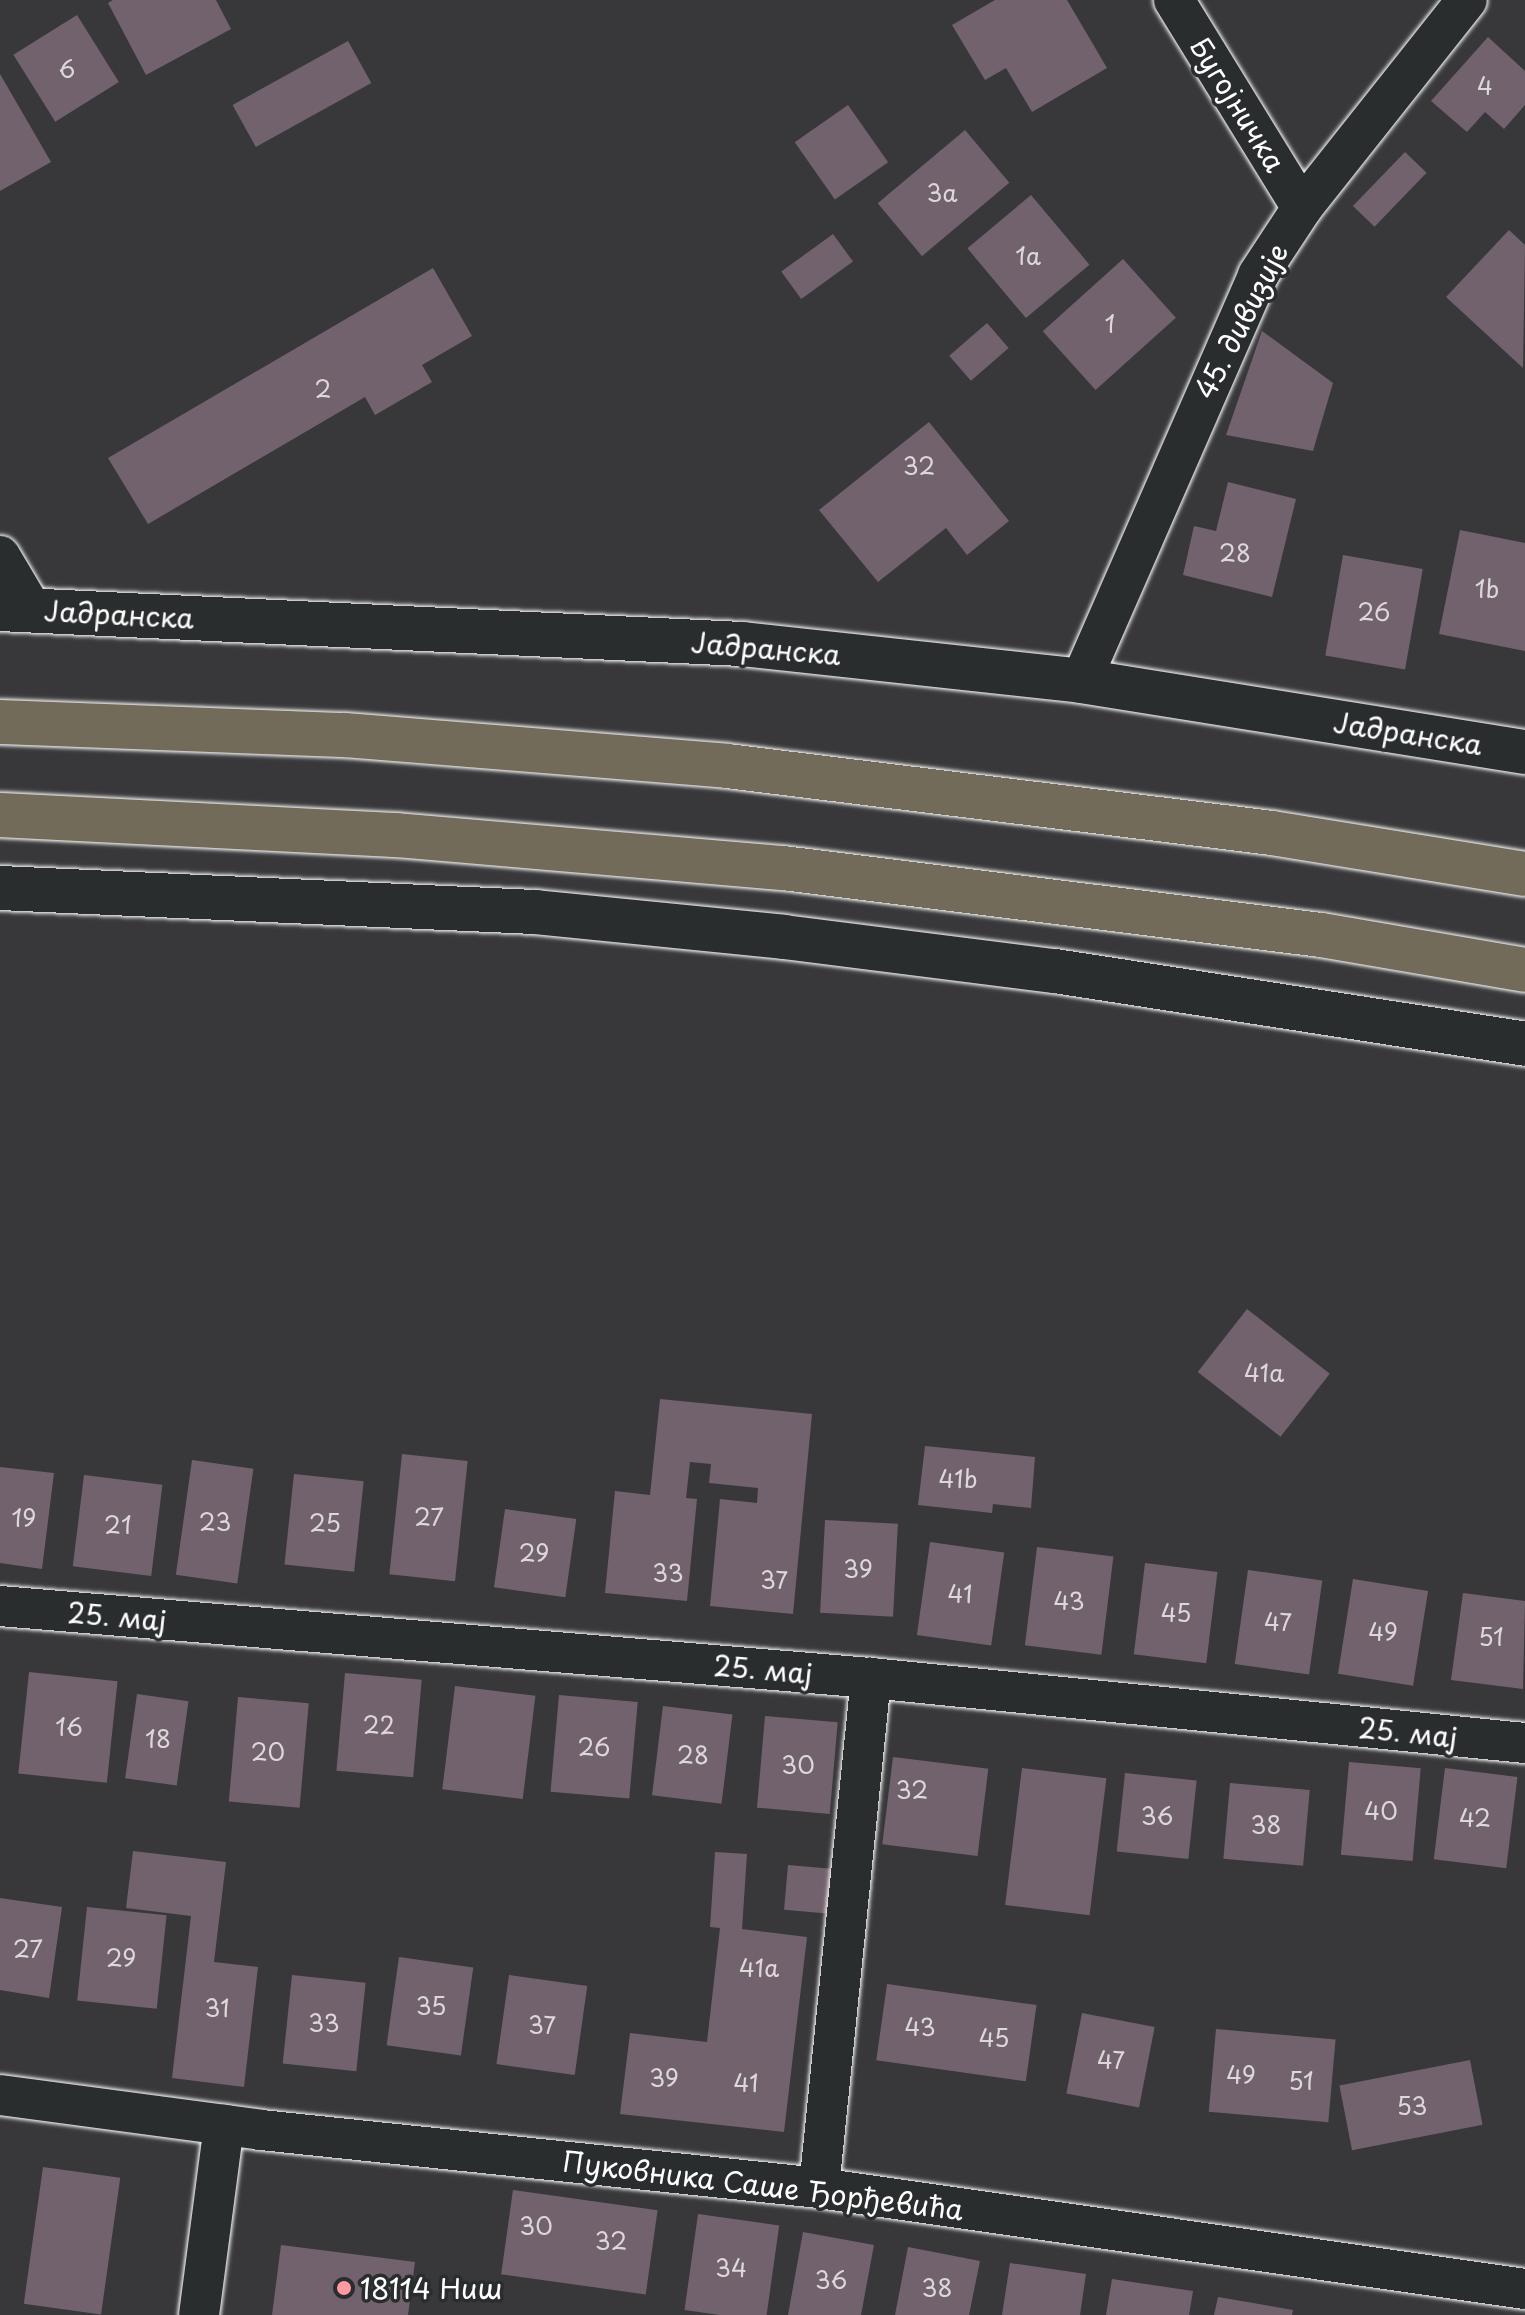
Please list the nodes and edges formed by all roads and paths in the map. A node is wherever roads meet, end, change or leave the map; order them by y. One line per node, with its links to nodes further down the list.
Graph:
1 (1174, 0): 3 (street, Бугојничка)
2 (1467, 0): 3 (street, 45. дивизије)
3 (1302, 208): 6 (street, 45. дивизије)
4 (0, 556): 5 (street)
5 (16, 610): 6 (main road, Јадранска)
6 (1081, 681): 8 (main road, Јадранска)
7 (0, 722): 10 (highway)
8 (1524, 748)
9 (0, 815): 12 (highway)
10 (1525, 874)
11 (0, 888): 13 (main road)
12 (1525, 970)
13 (1525, 1044)
14 (0, 1606): 15 (street, 25. мај)
15 (871, 1678): 16 (street, 25. мај); 19 (street)
16 (1525, 1743)
17 (0, 2095): 18 (street, Пуковника Саше Ђорђевића)
18 (224, 2125): 19 (street, Пуковника Саше Ђорђевића); 21 (street)
19 (819, 2188): 20 (street, Пуковника Саше Ђорђевића)
20 (1525, 2289)
21 (199, 2315)

